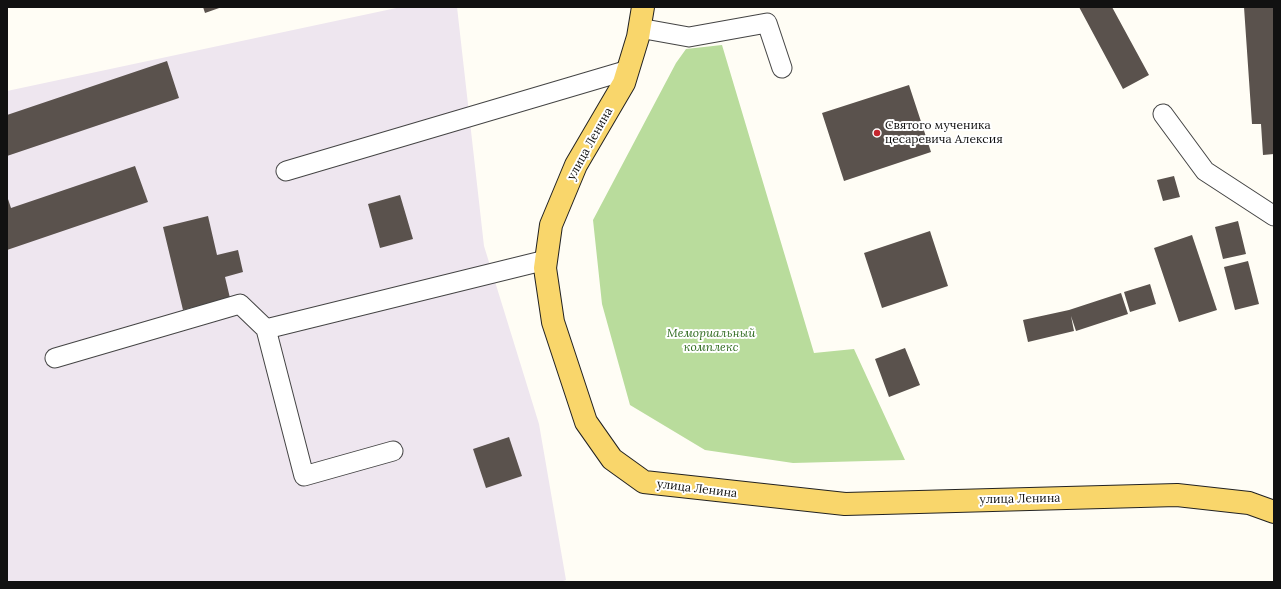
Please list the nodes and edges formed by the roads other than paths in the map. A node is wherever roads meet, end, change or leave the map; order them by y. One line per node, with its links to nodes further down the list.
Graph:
1 (641, 17): 2 (street); 3 (main road, улица Ленина)
2 (782, 68)
3 (628, 70): 5 (street); 7 (main road, улица Ленина)
4 (1163, 114): 6 (street)
5 (286, 171)
6 (1274, 216)
7 (546, 260): 8 (street); 11 (main road, улица Ленина)
8 (266, 330): 9 (street); 10 (street)
9 (55, 358)
10 (393, 451)
11 (1274, 512)

